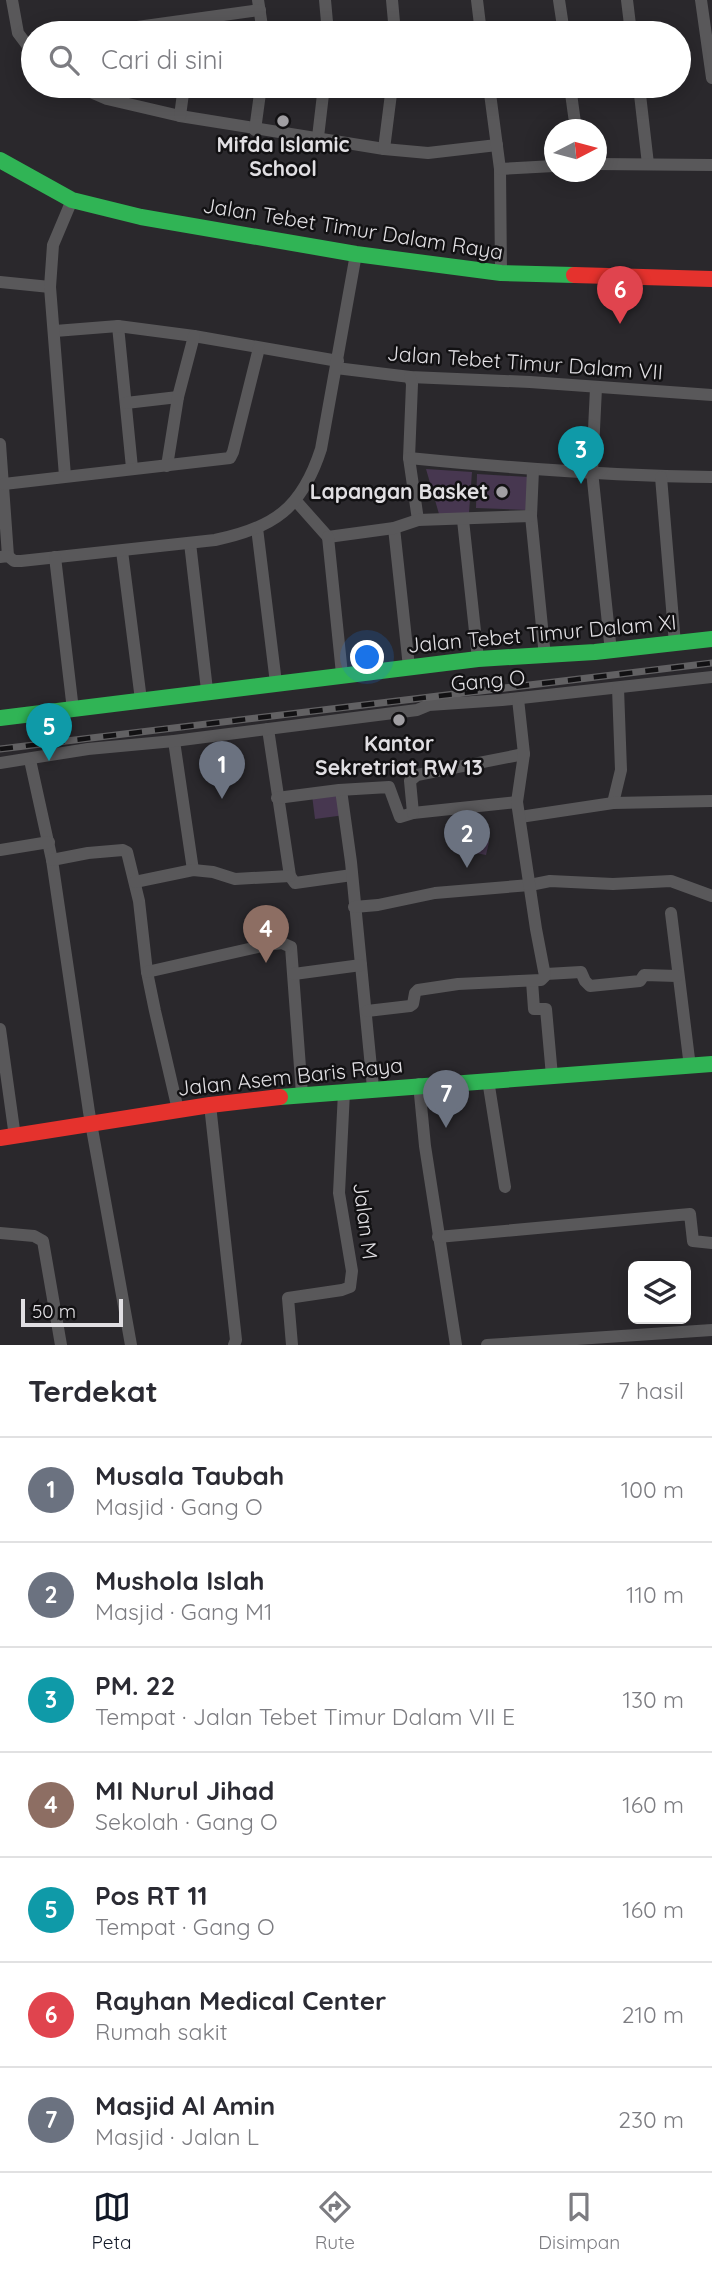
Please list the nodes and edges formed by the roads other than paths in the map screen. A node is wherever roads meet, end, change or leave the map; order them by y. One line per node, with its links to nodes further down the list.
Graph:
1 (12, 0): 15 (street)
2 (326, 0): 10 (street)
3 (392, 0): 11 (street)
4 (477, 0): 12 (street)
5 (559, 0): 13 (street)
6 (627, 0): 14 (street)
7 (701, 0): 16 (street)
8 (259, 5): 9 (street)
9 (204, 21)
10 (327, 21)
11 (394, 21)
12 (480, 21)
13 (562, 21)
14 (630, 21)
15 (21, 36)
16 (712, 78)
17 (125, 98): 25 (street)
18 (182, 98): 25 (street)
19 (259, 98): 27 (street)
20 (322, 98): 28 (street)
21 (390, 98): 30 (street)
22 (491, 98): 29 (street)
23 (572, 98): 26 (street)
24 (640, 98): 33 (street)
25 (180, 117): 27 (street)
26 (574, 119)
27 (255, 130): 28 (street)
28 (317, 137): 30 (street)
29 (497, 145): 30 (street); 36 (street)
30 (384, 149)
31 (0, 160): 37 (street, Jalan Tebet Timur Dalam Raya)
32 (607, 164): 33 (street)
33 (648, 164): 34 (street)
34 (712, 165)
35 (544, 167): 36 (street)
36 (500, 169): 39 (street)
37 (72, 200): 38 (street, Jalan Tebet Timur Dalam Raya); 42 (street)
38 (356, 254): 39 (street, Jalan Tebet Timur Dalam Raya); 47 (street)
39 (501, 273): 40 (street, Jalan Tebet Timur Dalam Raya)
40 (712, 279)
41 (0, 282): 42 (street)
42 (51, 287): 44 (street)
43 (118, 327): 44 (street, Jalan Tebet Timur Dalam VII); 45 (street, Jalan Tebet Timur Dalam VII); 52 (street)
44 (55, 331): 59 (street)
45 (194, 337): 46 (street, Jalan Tebet Timur Dalam VII); 51 (street)
46 (259, 348): 47 (street, Jalan Tebet Timur Dalam VII); 55 (street)
47 (337, 364): 48 (street, Jalan Tebet Timur Dalam VII); 63 (street)
48 (410, 377): 49 (street, Jalan Tebet Timur Dalam VII); 54 (street)
49 (596, 388): 50 (street, Jalan Tebet Timur Dalam VII); 58 (street)
50 (712, 395)
51 (178, 397): 52 (street); 55 (street)
52 (126, 403): 56 (street)
53 (0, 444): 62 (street)
54 (409, 458): 57 (street); 65 (street)
55 (167, 466): 56 (street)
56 (132, 468): 59 (street)
57 (533, 470): 58 (street); 64 (street)
58 (592, 471): 60 (street); 76 (street)
59 (65, 476): 62 (street)
60 (661, 477): 61 (street); 75 (street)
61 (712, 477)
62 (5, 484): 72 (street)
63 (296, 501): 67 (street); 69 (street)
64 (531, 516): 66 (street); 77 (street)
65 (418, 520): 66 (street); 68 (street)
66 (463, 520): 78 (street)
67 (257, 528): 70 (street); 82 (street)
68 (394, 528): 69 (street); 79 (street)
69 (328, 537): 80 (street)
70 (190, 543): 71 (street); 84 (street)
71 (122, 551): 73 (street); 86 (street)
72 (4, 556): 73 (street)
73 (55, 558): 87 (street)
74 (712, 639): 75 (street, Jalan Tebet Timur Dalam XI)
75 (675, 644): 76 (street, Jalan Tebet Timur Dalam XI)
76 (611, 652): 77 (street, Jalan Tebet Timur Dalam XI)
77 (545, 657): 78 (street, Jalan Tebet Timur Dalam XI)
78 (478, 659): 79 (street, Jalan Tebet Timur Dalam XI)
79 (409, 667): 80 (street, Jalan Tebet Timur Dalam XI)
80 (342, 674): 82 (street, Jalan Tebet Timur Dalam XI)
81 (712, 677): 83 (street, Gang O)
82 (276, 683): 84 (street, Jalan Tebet Timur Dalam XI)
83 (618, 688): 85 (street, Gang O); 98 (street)
84 (207, 691): 86 (street, Jalan Tebet Timur Dalam XI)
85 (518, 698): 89 (street, Gang O); 91 (street)
86 (141, 700): 87 (street, Jalan Tebet Timur Dalam XI)
87 (73, 710): 88 (street, Jalan Tebet Timur Dalam XI)
88 (0, 718)
89 (268, 729): 90 (street, Gang O); 95 (street)
90 (174, 741): 92 (street, Gang O); 104 (street)
91 (524, 754): 97 (street); 99 (street)
92 (30, 760): 93 (street, Gang O); 101 (street)
93 (0, 763)
94 (341, 790): 95 (street); 99 (street); 105 (street)
95 (277, 798): 106 (street)
96 (712, 801): 98 (street)
97 (517, 802): 99 (street); 100 (street)
98 (613, 803): 100 (street)
99 (414, 813)
100 (520, 817): 108 (street)
101 (49, 842): 102 (street); 103 (street)
102 (0, 850)
103 (52, 860): 107 (street); 130 (street)
104 (192, 870): 106 (street); 107 (street)
105 (352, 875): 106 (street); 110 (street)
106 (293, 880)
107 (135, 882): 113 (street)
108 (530, 885): 109 (street); 110 (street); 115 (street)
109 (712, 896)
110 (354, 907): 112 (street)
111 (671, 913): 116 (street)
112 (362, 965): 114 (street); 118 (street)
113 (148, 972): 114 (street); 129 (street)
114 (294, 974): 127 (street)
115 (546, 975): 116 (street); 117 (street)
116 (677, 976): 121 (street)
117 (532, 981): 118 (street); 122 (street)
118 (367, 1011): 125 (street)
119 (0, 1029): 131 (street)
120 (712, 1064): 121 (street, Jalan Asem Baris Raya)
121 (690, 1067): 122 (street, Jalan Asem Baris Raya)
122 (552, 1076): 123 (street, Jalan Asem Baris Raya)
123 (488, 1080): 124 (street, Jalan Asem Baris Raya); 132 (street)
124 (419, 1084): 125 (street, Jalan Asem Baris Raya); 134 (street)
125 (373, 1088): 126 (street, Jalan Asem Baris Raya)
126 (344, 1092): 127 (street, Jalan Asem Baris Raya); 140 (street, Jalan M)
127 (302, 1094): 128 (street, Jalan Asem Baris Raya)
128 (210, 1105): 129 (street, Jalan Asem Baris Raya); 139 (street)
129 (178, 1110): 130 (street, Jalan Asem Baris Raya)
130 (92, 1125): 131 (street, Jalan Asem Baris Raya); 138 (street)
131 (7, 1137)
132 (505, 1187)
133 (0, 1233): 137 (street)
134 (438, 1237): 135 (street); 141 (street)
135 (712, 1243)
136 (712, 1330): 142 (street)
137 (61, 1345)
138 (131, 1345)
139 (234, 1345)
140 (292, 1345)
141 (456, 1345)
142 (487, 1345)

